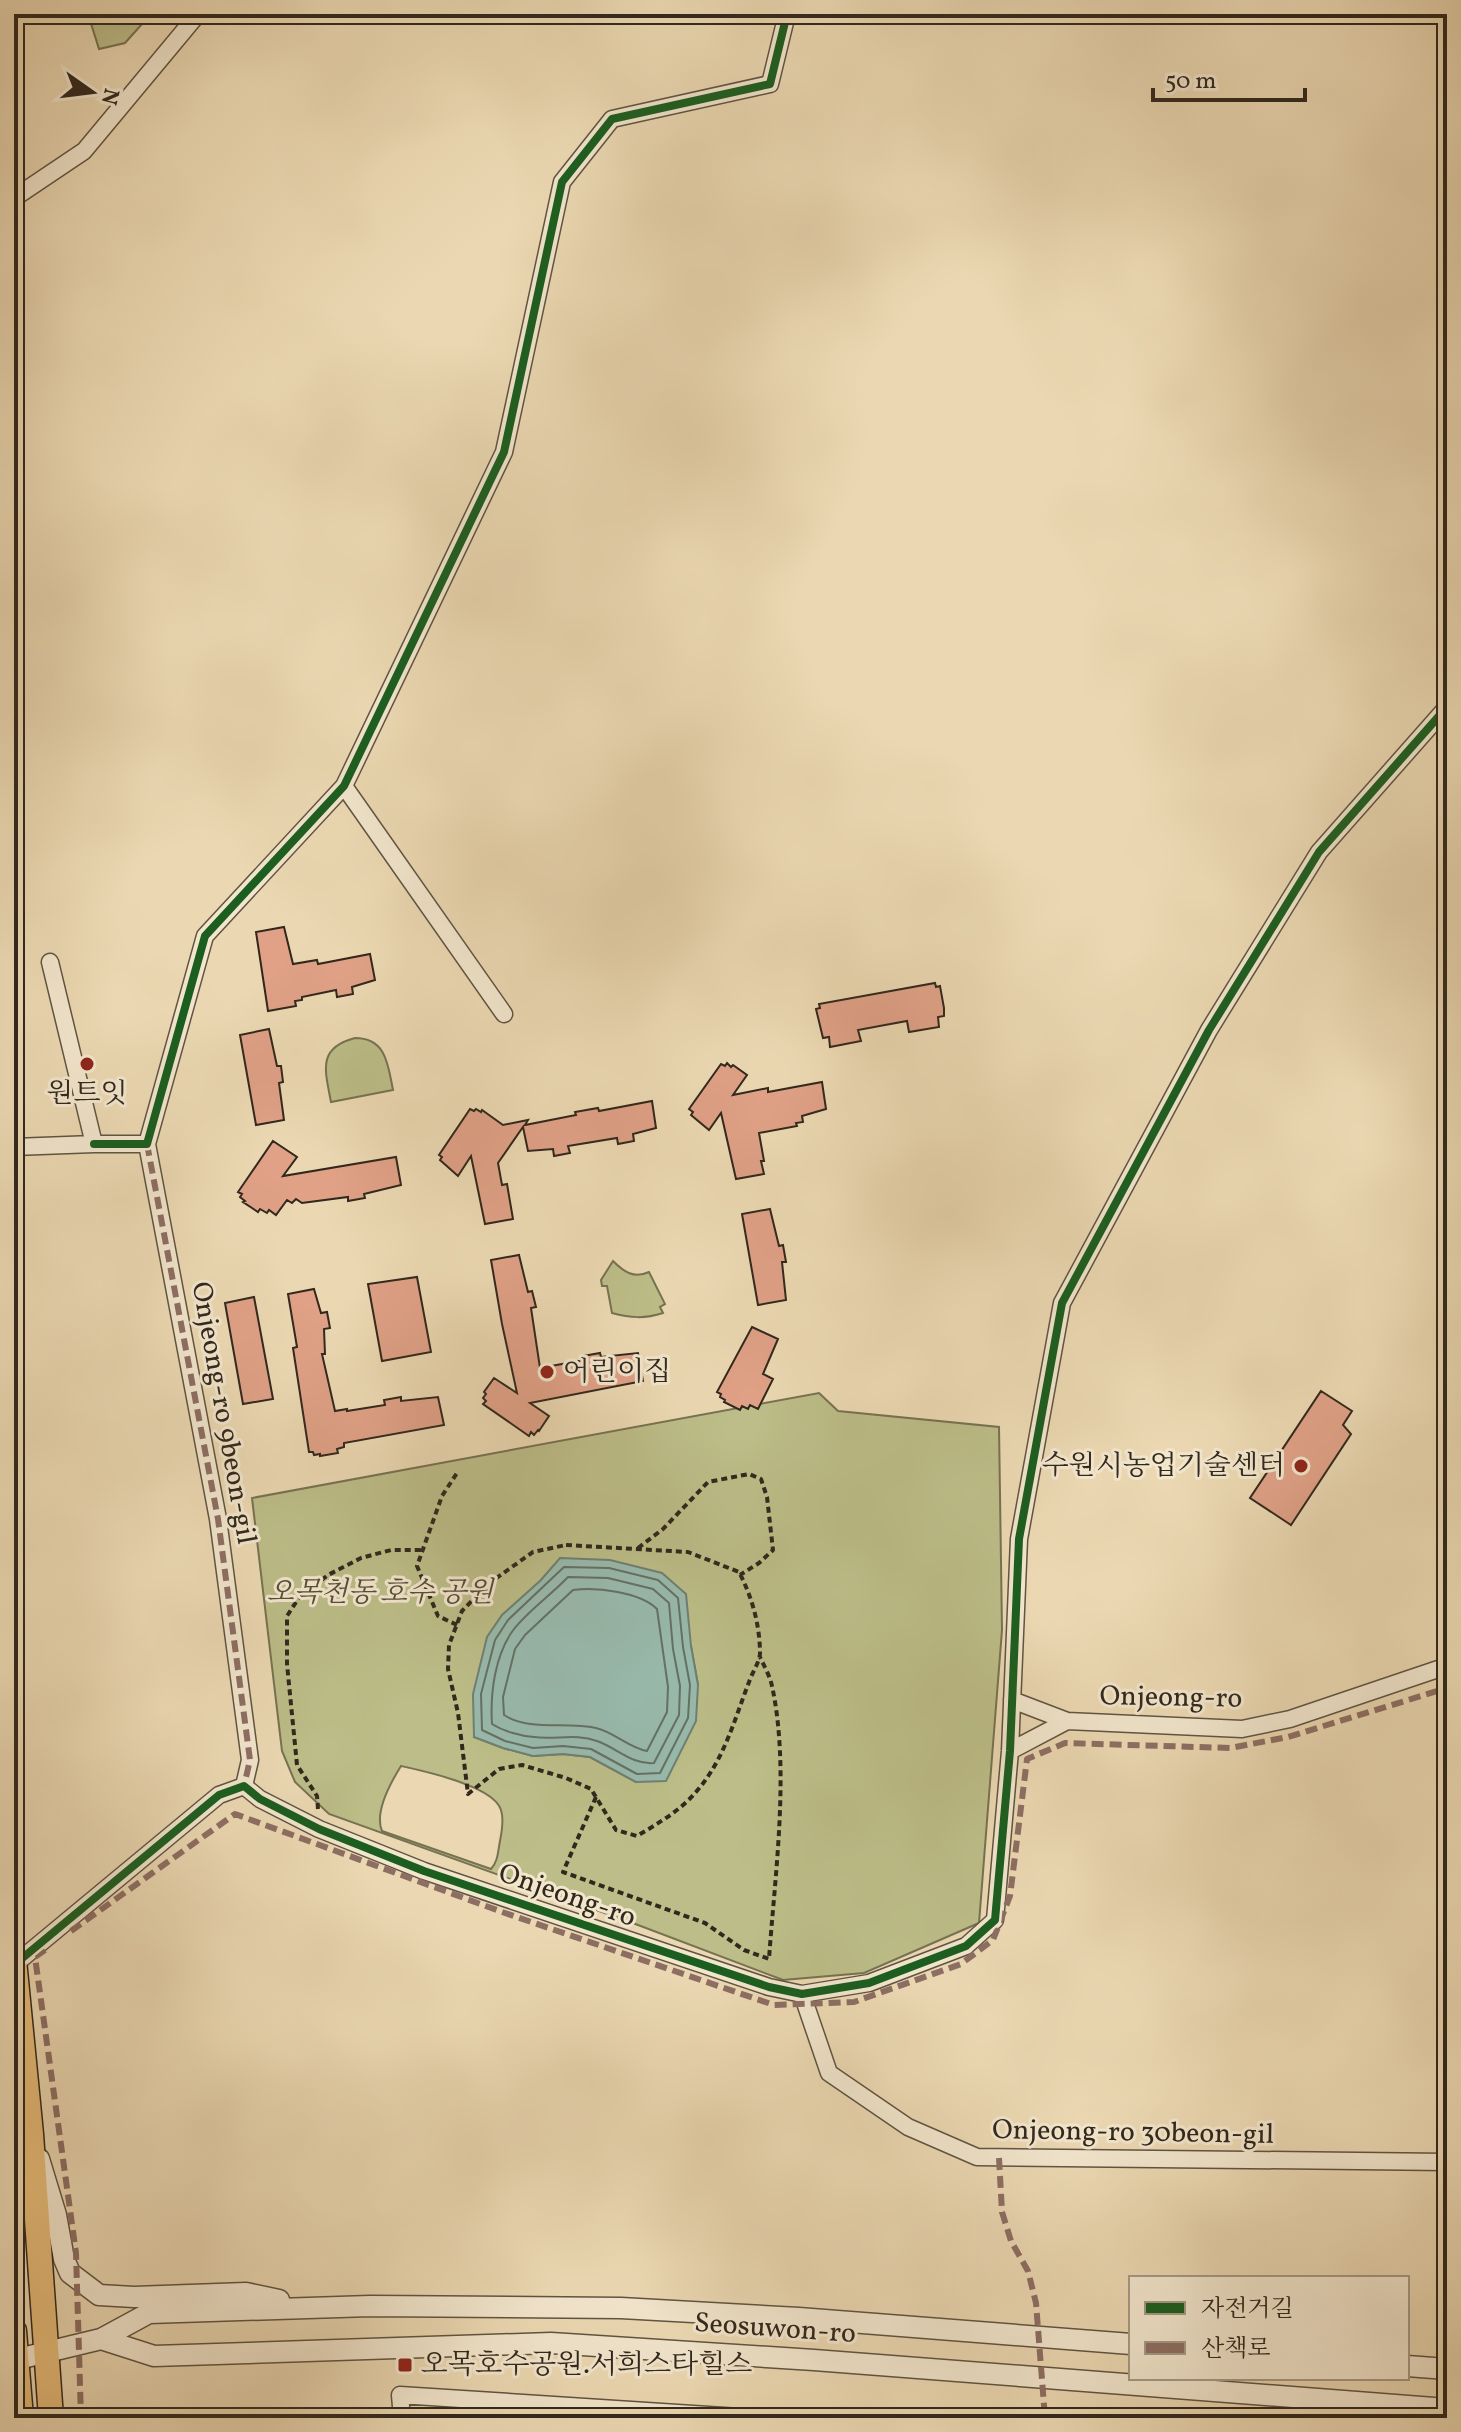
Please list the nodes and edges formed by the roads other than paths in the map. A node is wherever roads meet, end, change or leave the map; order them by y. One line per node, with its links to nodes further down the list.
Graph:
1 (198, 14): 3 (street)
2 (787, 14): 5 (street)
3 (14, 198)
4 (1447, 707): 12 (street)
5 (344, 786): 7 (street); 9 (street)
6 (50, 962): 8 (street)
7 (504, 1014)
8 (94, 1144): 9 (street); 10 (street)
9 (147, 1144): 15 (street, Onjeong-ro 9beon-gil)
10 (14, 1147)
11 (1447, 1666): 13 (street, Onjeong-ro)
12 (1012, 1700): 13 (street); 14 (street)
13 (1067, 1721): 14 (street, Onjeong-ro)
14 (1010, 1751): 17 (street, Onjeong-ro)
15 (244, 1786): 16 (street); 17 (street, Onjeong-ro)
16 (14, 1963): 18 (main road)
17 (802, 1994): 19 (street, Onjeong-ro 30beon-gil)
18 (31, 2134): 20 (street); 24 (main road)
19 (1447, 2162)
20 (314, 2307): 22 (street, Seosuwon-ro); 23 (street, Seosuwon-ro)
21 (14, 2331): 25 (main road)
22 (101, 2339): 24 (street, Seosuwon-ro); 28 (street, Seosuwon-ro)
23 (1129, 2344)
24 (45, 2354): 25 (street, Seosuwon-ro); 30 (main road)
25 (15, 2359): 29 (main road)
26 (1409, 2366): 27 (street)
27 (1447, 2369)
28 (1447, 2409)
29 (21, 2418)
30 (51, 2418)
31 (402, 2418): 32 (street)
32 (755, 2418)

